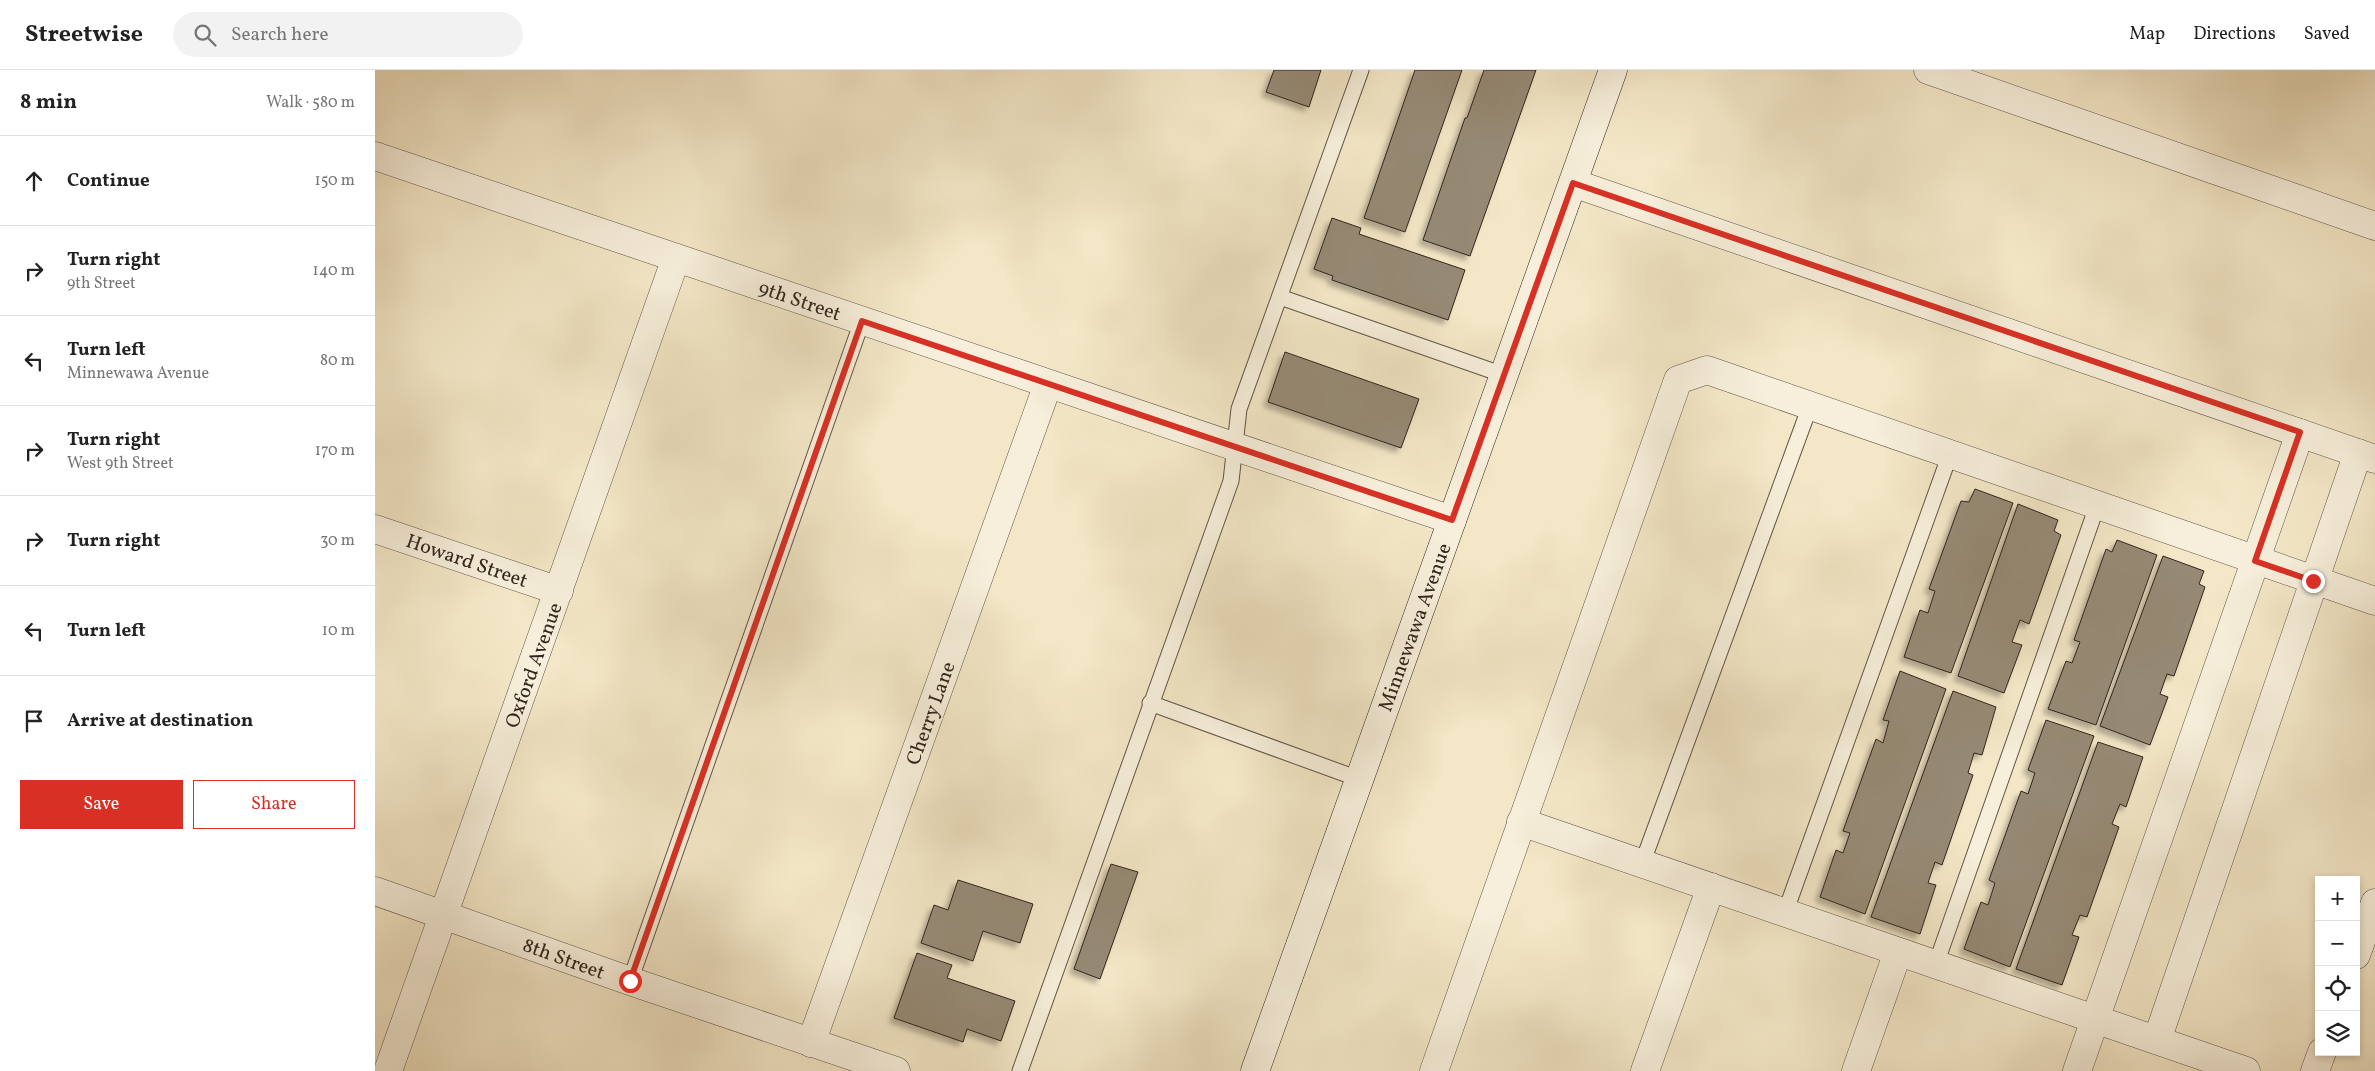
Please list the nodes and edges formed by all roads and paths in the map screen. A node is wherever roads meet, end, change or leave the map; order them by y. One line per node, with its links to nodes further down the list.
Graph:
1 (1361, 70): 8 (lane)
2 (1613, 70): 5 (street, Minnewawa Avenue)
3 (1928, 70): 6 (street)
4 (375, 156): 7 (street, 9th Street)
5 (1573, 183): 10 (street, Minnewawa Avenue); 13 (street)
6 (2375, 226)
7 (676, 258): 9 (street, 9th Street); 22 (street, Oxford Avenue)
8 (1280, 297): 10 (lane); 14 (lane)
9 (862, 321): 11 (street, 9th Street); 36 (lane)
10 (1503, 376): 18 (street, Minnewawa Avenue)
11 (1049, 384): 14 (street, 9th Street); 39 (street, Cherry Lane)
12 (1810, 406): 15 (street); 26 (street); 27 (lane)
13 (2300, 432): 16 (street); 20 (street)
14 (1236, 448): 18 (street, 9th Street); 24 (lane)
15 (1950, 454): 17 (street); 31 (lane)
16 (2367, 456): 21 (street)
17 (2097, 506): 20 (street); 35 (lane)
18 (1452, 520): 25 (street, Minnewawa Avenue)
19 (375, 529): 22 (street, Howard Street)
20 (2255, 561): 21 (street); 37 (street)
21 (2313, 581): 23 (street); 38 (street)
22 (559, 591): 32 (street, Oxford Avenue)
23 (2375, 602)
24 (1150, 703): 25 (lane); 43 (lane)
25 (1359, 779): 44 (street, Minnewawa Avenue)
26 (1521, 822): 27 (street); 45 (street)
27 (1642, 864): 28 (street)
28 (1711, 887): 31 (street); 46 (street)
29 (375, 891): 32 (street, 8th Street)
30 (2375, 903): 33 (street)
31 (1785, 913): 34 (street)
32 (444, 915): 36 (street, 8th Street); 41 (street, Oxford Avenue)
33 (2360, 944)
34 (1898, 952): 35 (street); 47 (street)
35 (1935, 964): 37 (street)
36 (630, 981): 39 (street, 8th Street)
37 (2096, 1019): 38 (street); 48 (street)
38 (2157, 1040): 49 (street)
39 (811, 1042): 42 (street, 8th Street)
40 (2321, 1056): 50 (street)
41 (388, 1071)
42 (896, 1071)
43 (1021, 1071)
44 (1255, 1071)
45 (1435, 1071)
46 (1645, 1071)
47 (1856, 1071)
48 (2077, 1071)
49 (2246, 1071)
50 (2315, 1071)

